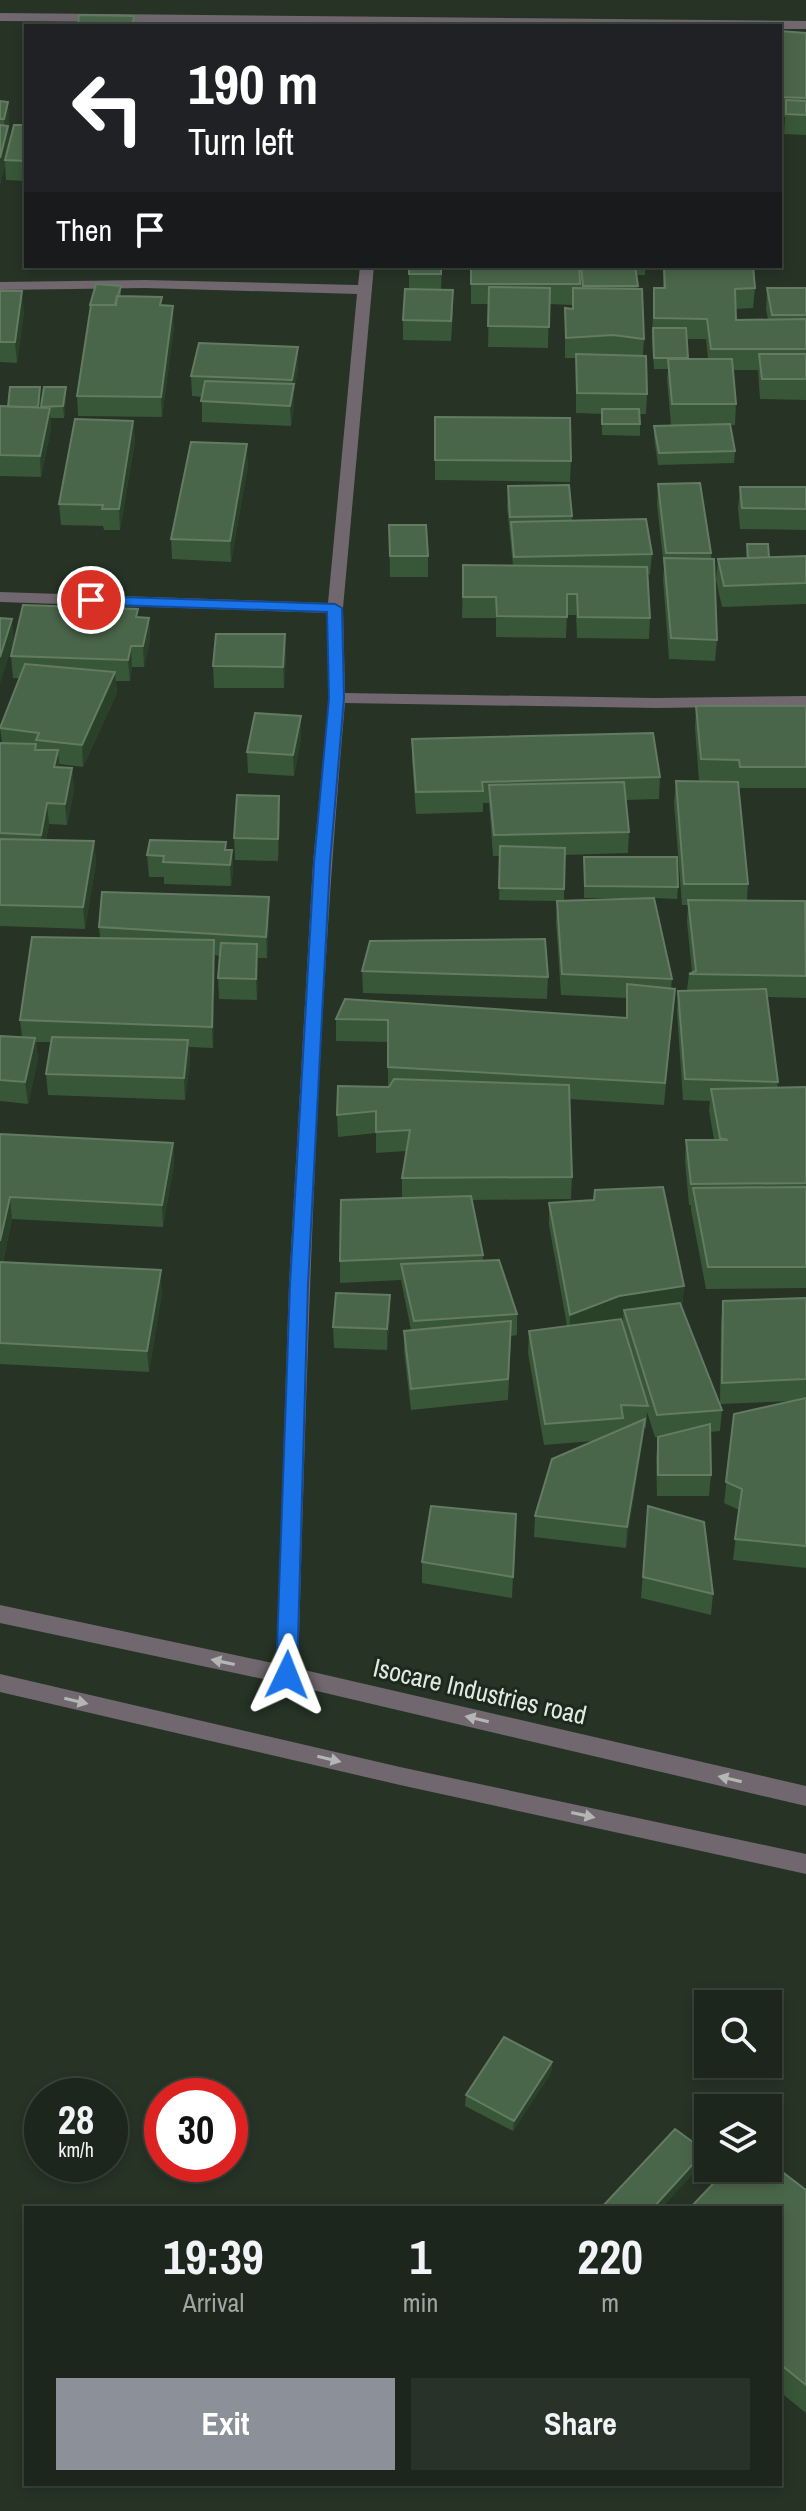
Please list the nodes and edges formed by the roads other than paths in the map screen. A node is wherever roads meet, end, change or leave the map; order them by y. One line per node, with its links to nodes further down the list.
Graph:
1 (0, 17): 2 (street)
2 (394, 23): 3 (street)
3 (600, 24)
4 (782, 25): 5 (street)
5 (806, 25)
6 (367, 268): 8 (street)
7 (0, 286): 8 (street)
8 (364, 290): 10 (street)
9 (0, 597): 10 (street)
10 (335, 608): 11 (street)
11 (337, 698): 12 (street); 14 (street)
12 (806, 701)
13 (0, 1614): 14 (street, Isocare Industries road, one-way to 13)
14 (287, 1675): 16 (street, Isocare Industries road, one-way to 14)
15 (0, 1683): 17 (street, one-way to 17)
16 (806, 1796)
17 (806, 1864)

